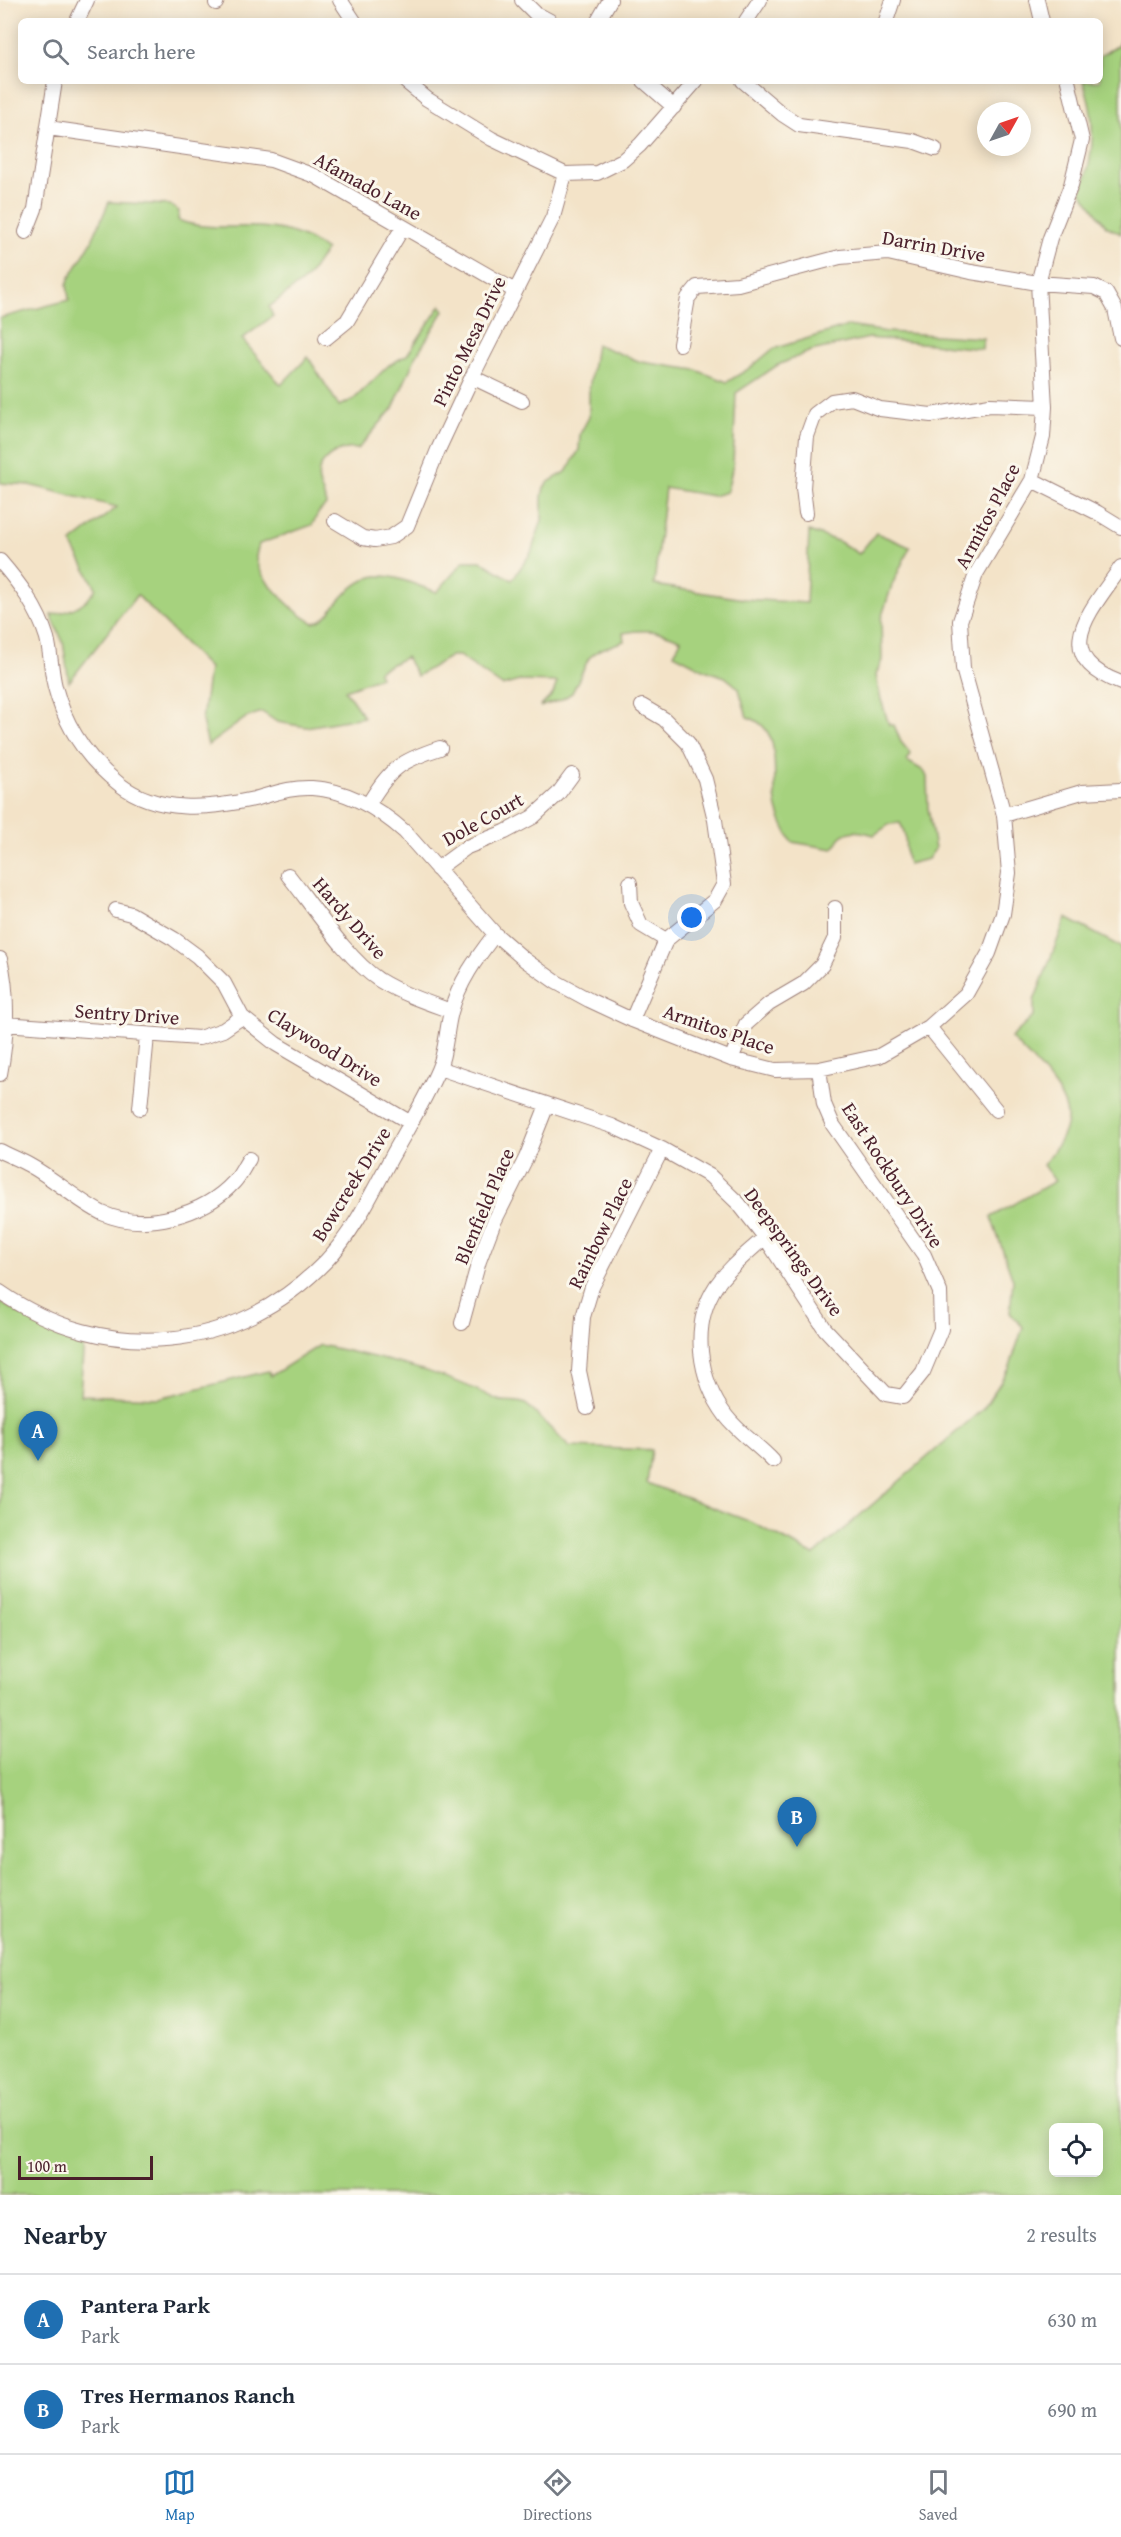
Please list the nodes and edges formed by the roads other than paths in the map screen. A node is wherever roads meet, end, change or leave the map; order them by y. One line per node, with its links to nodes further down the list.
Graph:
1 (87, 0): 8 (street)
2 (340, 0): 9 (street)
3 (522, 0): 10 (street)
4 (610, 0): 11 (street)
5 (760, 0): 12 (street)
6 (893, 0): 13 (street)
7 (1037, 0): 14 (street)
8 (78, 18)
9 (352, 18)
10 (544, 18)
11 (600, 18)
12 (748, 18)
13 (887, 18)
14 (1041, 18)
15 (55, 84): 22 (street)
16 (409, 84): 24 (street)
17 (647, 84): 21 (street)
18 (693, 84): 21 (street)
19 (747, 84): 23 (street)
20 (1069, 84): 27 (street, Armitos Place)
21 (674, 107): 24 (street)
22 (48, 128): 25 (street, Afamado Lane); 26 (street)
23 (935, 149)
24 (565, 174): 28 (street, Pinto Mesa Drive)
25 (403, 227): 28 (street, Afamado Lane); 29 (street)
26 (26, 232)
27 (1038, 283): 30 (street, Darrin Drive); 31 (street, Darrin Drive); 34 (street, Armitos Place)
28 (515, 291): 32 (street, Pinto Mesa Drive)
29 (326, 338)
30 (1121, 338)
31 (680, 344)
32 (472, 377): 33 (street); 37 (street, Pinto Mesa Drive)
33 (522, 401)
34 (1045, 407): 35 (street, Armitos Place); 36 (street)
35 (1032, 480): 38 (street); 47 (street, Armitos Place)
36 (806, 513)
37 (335, 521)
38 (1121, 527)
39 (0, 561): 46 (street, Armitos Place)
40 (1121, 567): 41 (street)
41 (1121, 683)
42 (642, 706): 54 (street)
43 (440, 748): 46 (street)
44 (572, 776): 48 (street, Dole Court)
45 (1121, 790): 47 (street)
46 (368, 805): 48 (street, Armitos Place)
47 (1004, 815): 60 (street, Armitos Place)
48 (437, 869): 53 (street, Armitos Place)
49 (288, 875): 56 (street, Hardy Drive)
50 (630, 883): 54 (street)
51 (835, 908): 62 (street)
52 (116, 910): 57 (street, Claywood Drive)
53 (495, 934): 56 (street, Bowcreek Drive); 58 (street, Armitos Place)
54 (666, 940): 58 (street)
55 (0, 959): 59 (street)
56 (451, 1011): 63 (street, Bowcreek Drive)
57 (242, 1017): 61 (street, Sentry Drive); 69 (street, Claywood Drive)
58 (632, 1020): 62 (street, Armitos Place)
59 (4, 1024): 61 (street, Sentry Drive); 65 (street)
60 (929, 1027): 64 (street, Armitos Place); 68 (street)
61 (147, 1036): 67 (street)
62 (731, 1059): 64 (street, Armitos Place)
63 (439, 1068): 66 (street, Deepsprings Drive); 69 (street, Bowcreek Drive)
64 (819, 1069): 76 (street, East Rockbury Drive)
65 (0, 1074)
66 (547, 1105): 70 (street, Deepsprings Drive); 75 (street, Blenfield Place)
67 (140, 1108)
68 (996, 1110)
69 (411, 1123): 74 (street, Bowcreek Drive)
70 (663, 1149): 73 (street, Deepsprings Drive); 77 (street, Rainbow Place)
71 (0, 1151): 72 (street)
72 (249, 1159)
73 (765, 1238): 76 (street, Deepsprings Drive); 78 (street)
74 (0, 1292)
75 (462, 1323)
76 (903, 1397)
77 (587, 1408)
78 (773, 1461)

